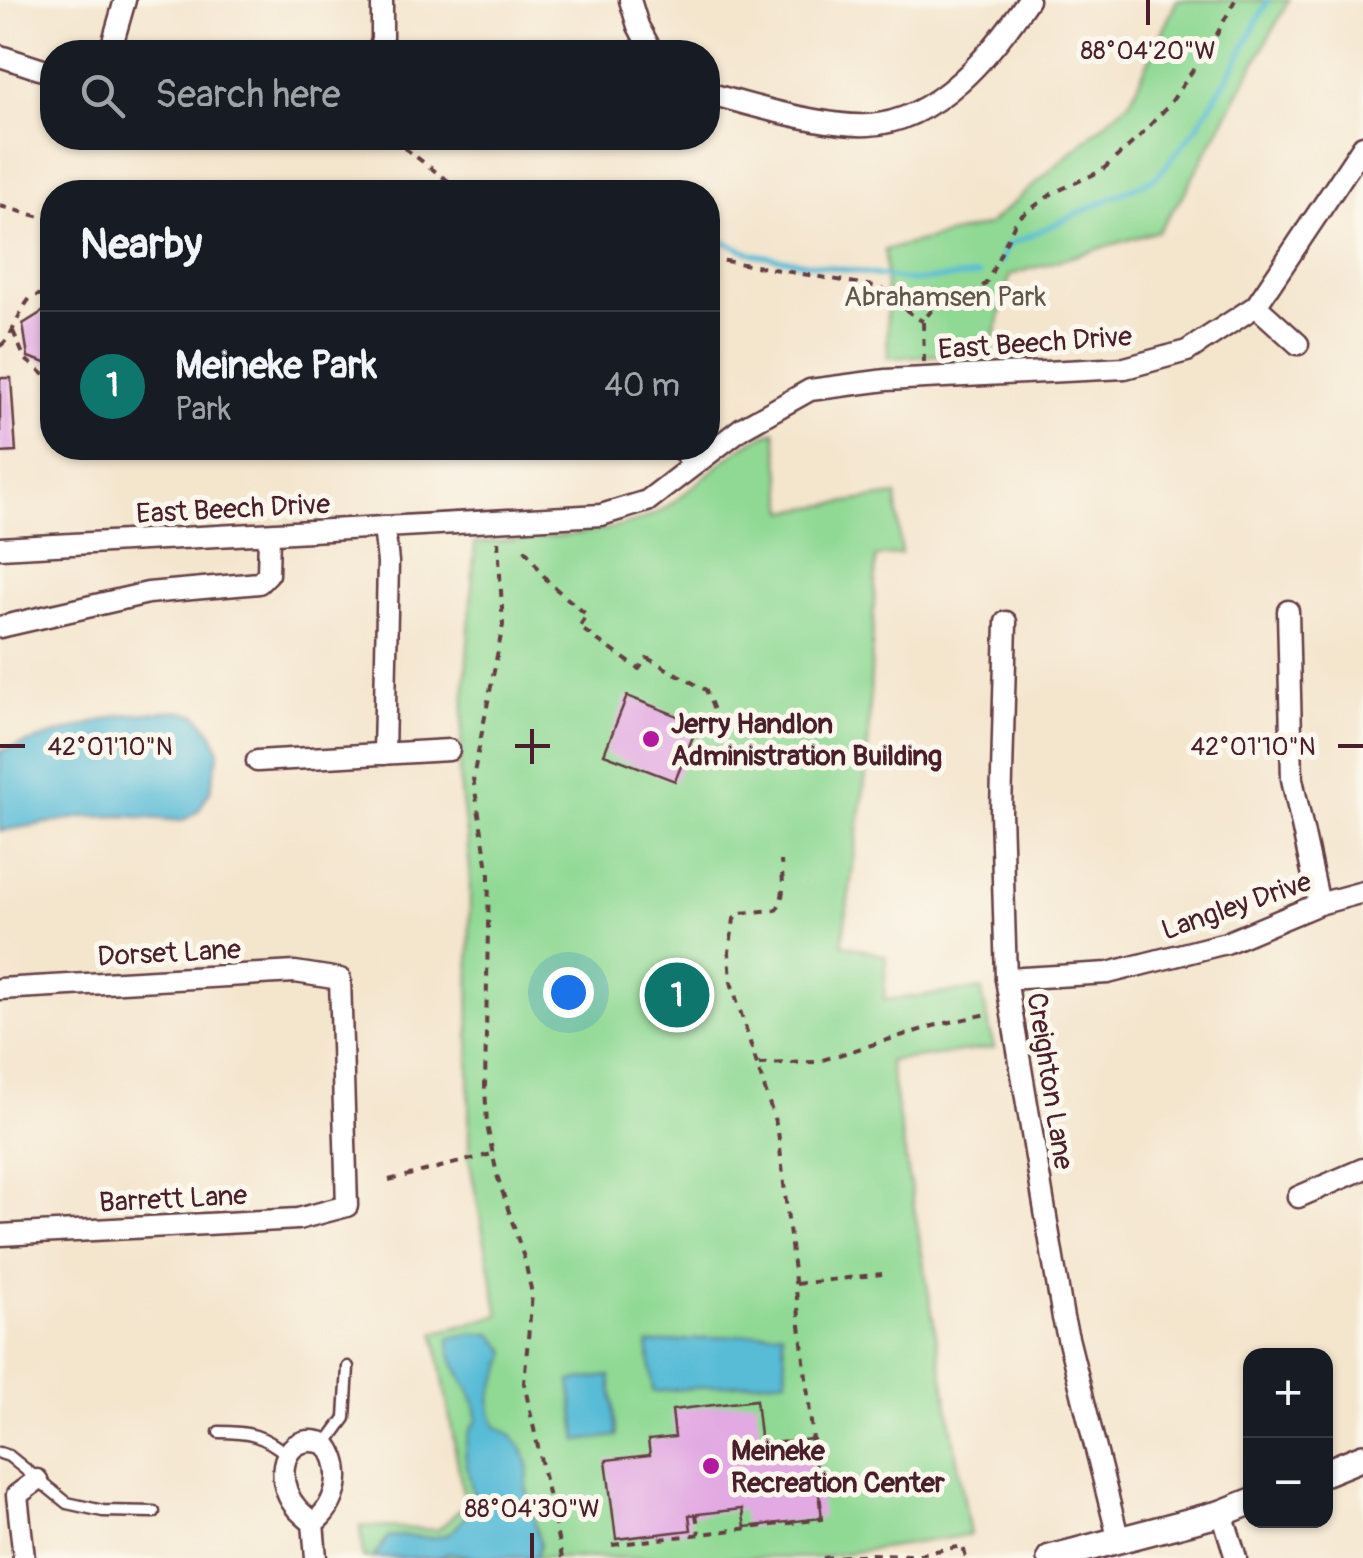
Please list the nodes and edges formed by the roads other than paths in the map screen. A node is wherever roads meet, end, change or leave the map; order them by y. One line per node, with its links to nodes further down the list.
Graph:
1 (125, 0): 5 (street)
2 (382, 0): 6 (street)
3 (630, 0): 7 (street)
4 (1028, 0): 10 (street)
5 (113, 40)
6 (382, 40)
7 (646, 40)
8 (0, 56): 9 (street)
9 (40, 69)
10 (720, 96)
11 (1363, 146): 12 (street, East Beech Drive)
12 (1256, 306): 13 (street); 14 (street, East Beech Drive)
13 (1298, 344)
14 (720, 444)
15 (690, 460): 17 (street)
16 (699, 460): 17 (street, East Beech Drive)
17 (694, 464): 18 (street, East Beech Drive)
18 (384, 527): 19 (street, East Beech Drive); 25 (street)
19 (270, 534): 20 (street, East Beech Drive); 23 (street)
20 (0, 548)
21 (1288, 610): 28 (street)
22 (1006, 622): 29 (street, Creighton Lane)
23 (0, 628)
24 (449, 750): 25 (street)
25 (384, 754): 26 (street)
26 (257, 761)
27 (1363, 892): 28 (street, Langley Drive)
28 (1318, 904): 29 (street, Langley Drive)
29 (1006, 979): 47 (street, Creighton Lane)
30 (0, 988): 33 (street, Dorset Lane)
31 (1363, 1168): 32 (street)
32 (1298, 1197)
33 (347, 1206): 34 (street, Barrett Lane)
34 (0, 1235)
35 (348, 1367): 37 (lane)
36 (220, 1432): 39 (lane)
37 (326, 1444): 39 (street); 46 (street)
38 (0, 1454): 42 (lane)
39 (286, 1454): 46 (street)
40 (1363, 1457): 41 (street)
41 (1333, 1469)
42 (37, 1480): 44 (lane); 48 (street)
43 (1243, 1505): 45 (street)
44 (154, 1512)
45 (1222, 1513): 47 (street); 51 (street)
46 (313, 1523): 49 (street)
47 (1118, 1541): 50 (street)
48 (24, 1558)
49 (316, 1558)
50 (1050, 1558)
51 (1236, 1558)

